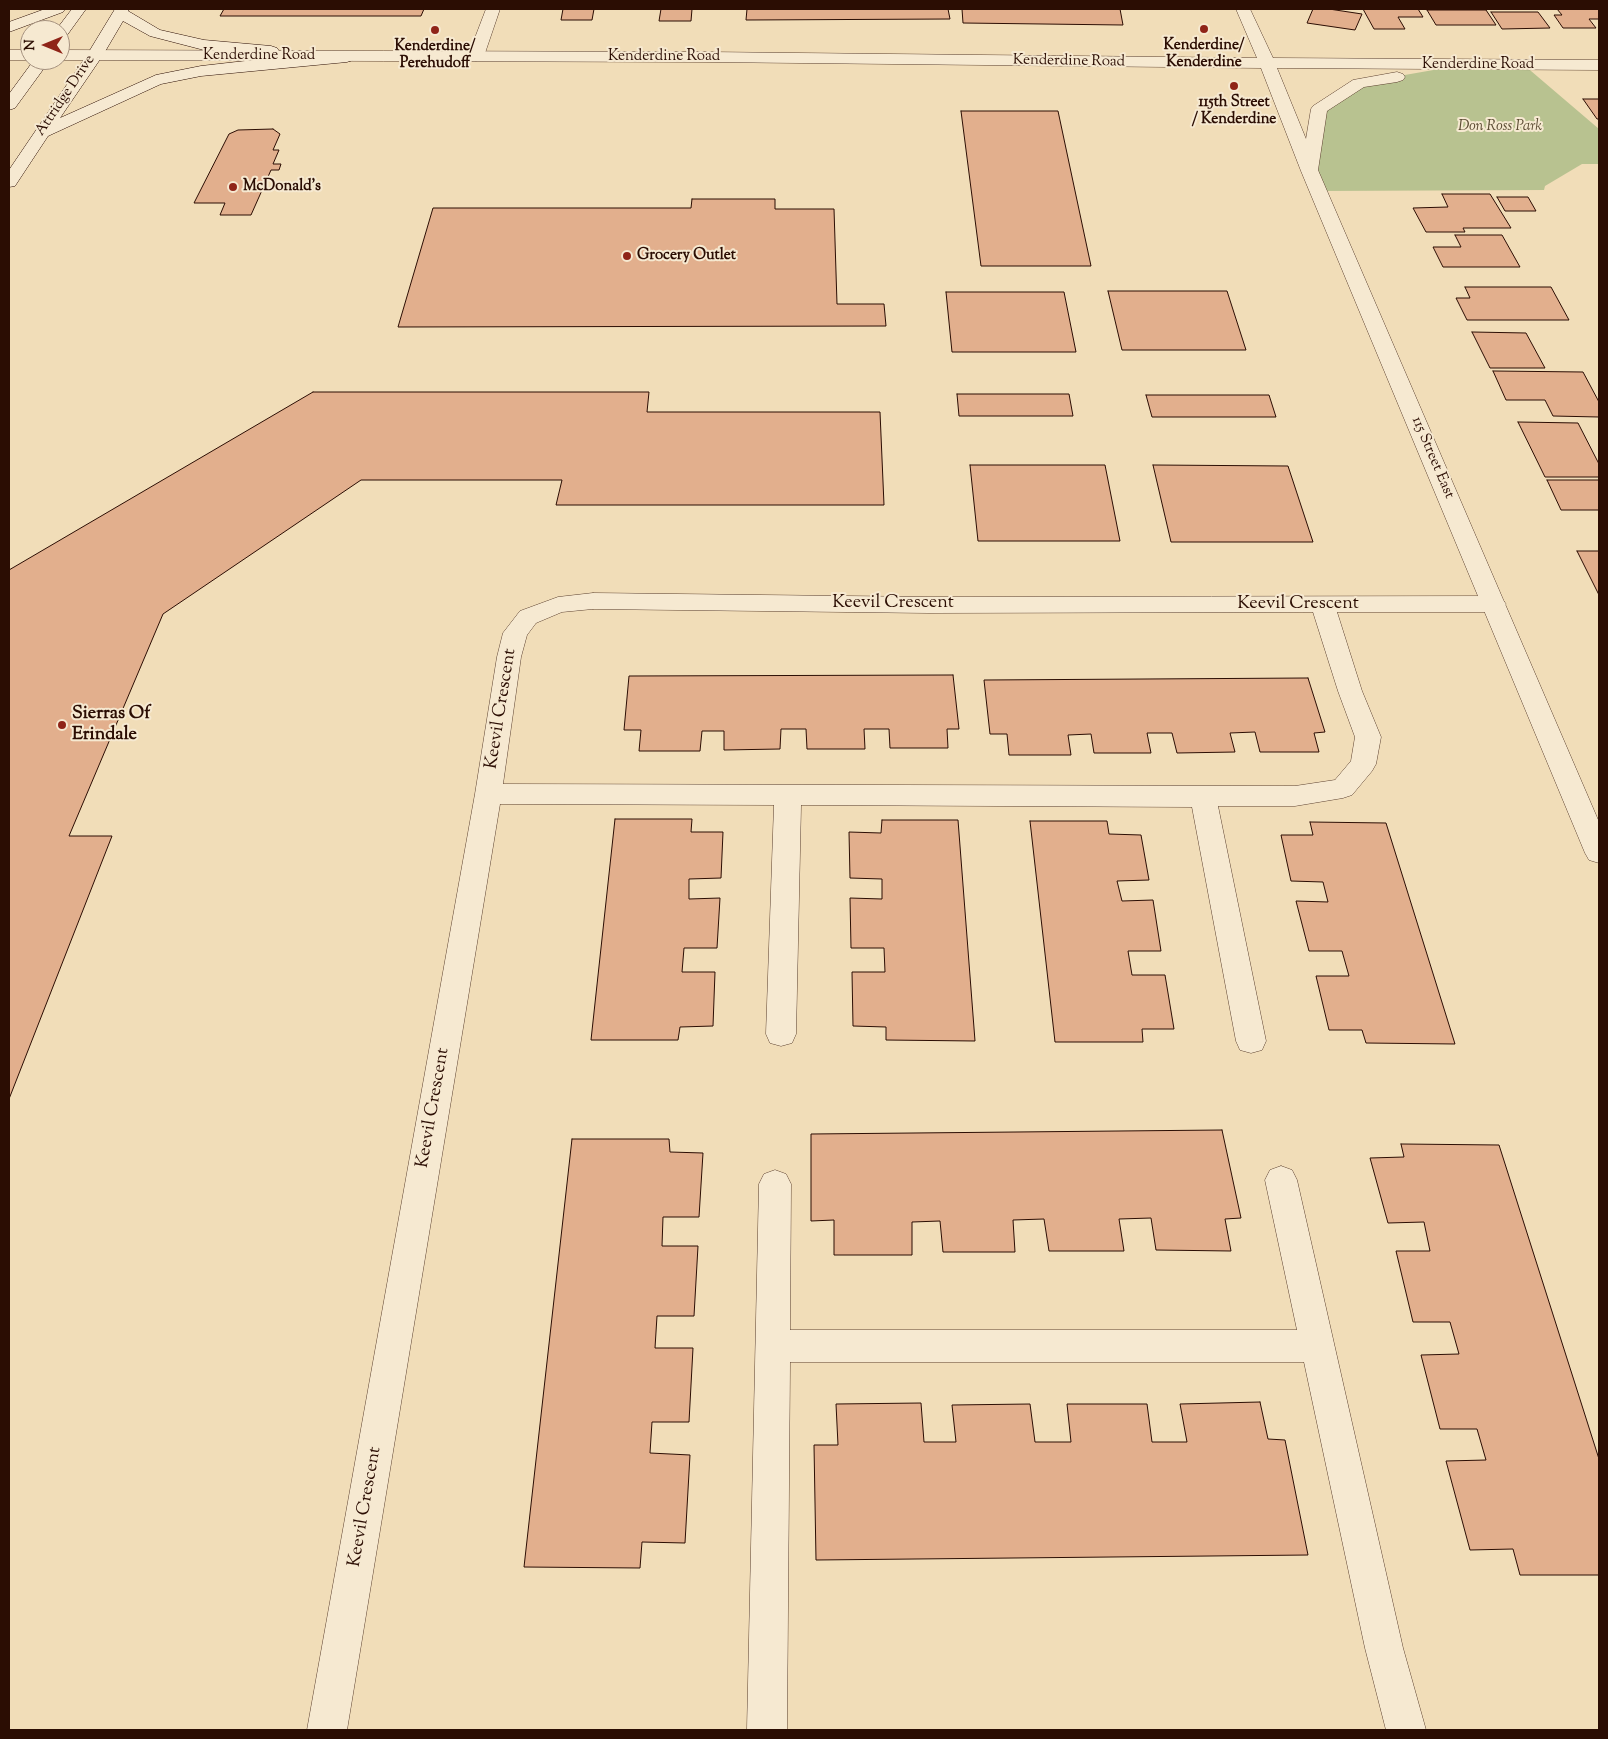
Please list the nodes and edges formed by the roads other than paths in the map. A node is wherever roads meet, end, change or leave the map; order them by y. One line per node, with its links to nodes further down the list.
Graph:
1 (58, 9): 7 (street)
2 (79, 9): 6 (street)
3 (493, 9): 11 (street)
4 (1243, 9): 12 (street)
5 (121, 11): 9 (street, Attridge Drive); 10 (street)
6 (70, 21)
7 (9, 27)
8 (70, 55): 9 (street, Kenderdine Road)
9 (95, 55): 10 (street, Kenderdine Road); 17 (street, Attridge Drive)
10 (347, 56): 11 (street, Kenderdine Road); 17 (street)
11 (476, 56): 12 (street, Kenderdine Road)
12 (1268, 63): 13 (street, Kenderdine Road); 18 (street, 115 Street East)
13 (1462, 65): 14 (street, Kenderdine Road); 18 (street)
14 (1599, 65)
15 (35, 70): 16 (street)
16 (9, 105)
17 (40, 134): 19 (street, Attridge Drive)
18 (1310, 171): 20 (street, 115 Street East)
19 (9, 182)
20 (1494, 604): 21 (street, Keevil Crescent); 25 (street, 115 Street East)
21 (1323, 605): 22 (street, Keevil Crescent); 24 (street)
22 (488, 794): 23 (street); 32 (street, Keevil Crescent)
23 (788, 795): 24 (street); 26 (street)
24 (1203, 797): 27 (street)
25 (1599, 853)
26 (781, 1034)
27 (1251, 1041)
28 (1281, 1180): 31 (street)
29 (775, 1184): 30 (street)
30 (772, 1346): 31 (street); 33 (street)
31 (1318, 1346): 34 (street)
32 (328, 1730)
33 (767, 1730)
34 (1406, 1730)

